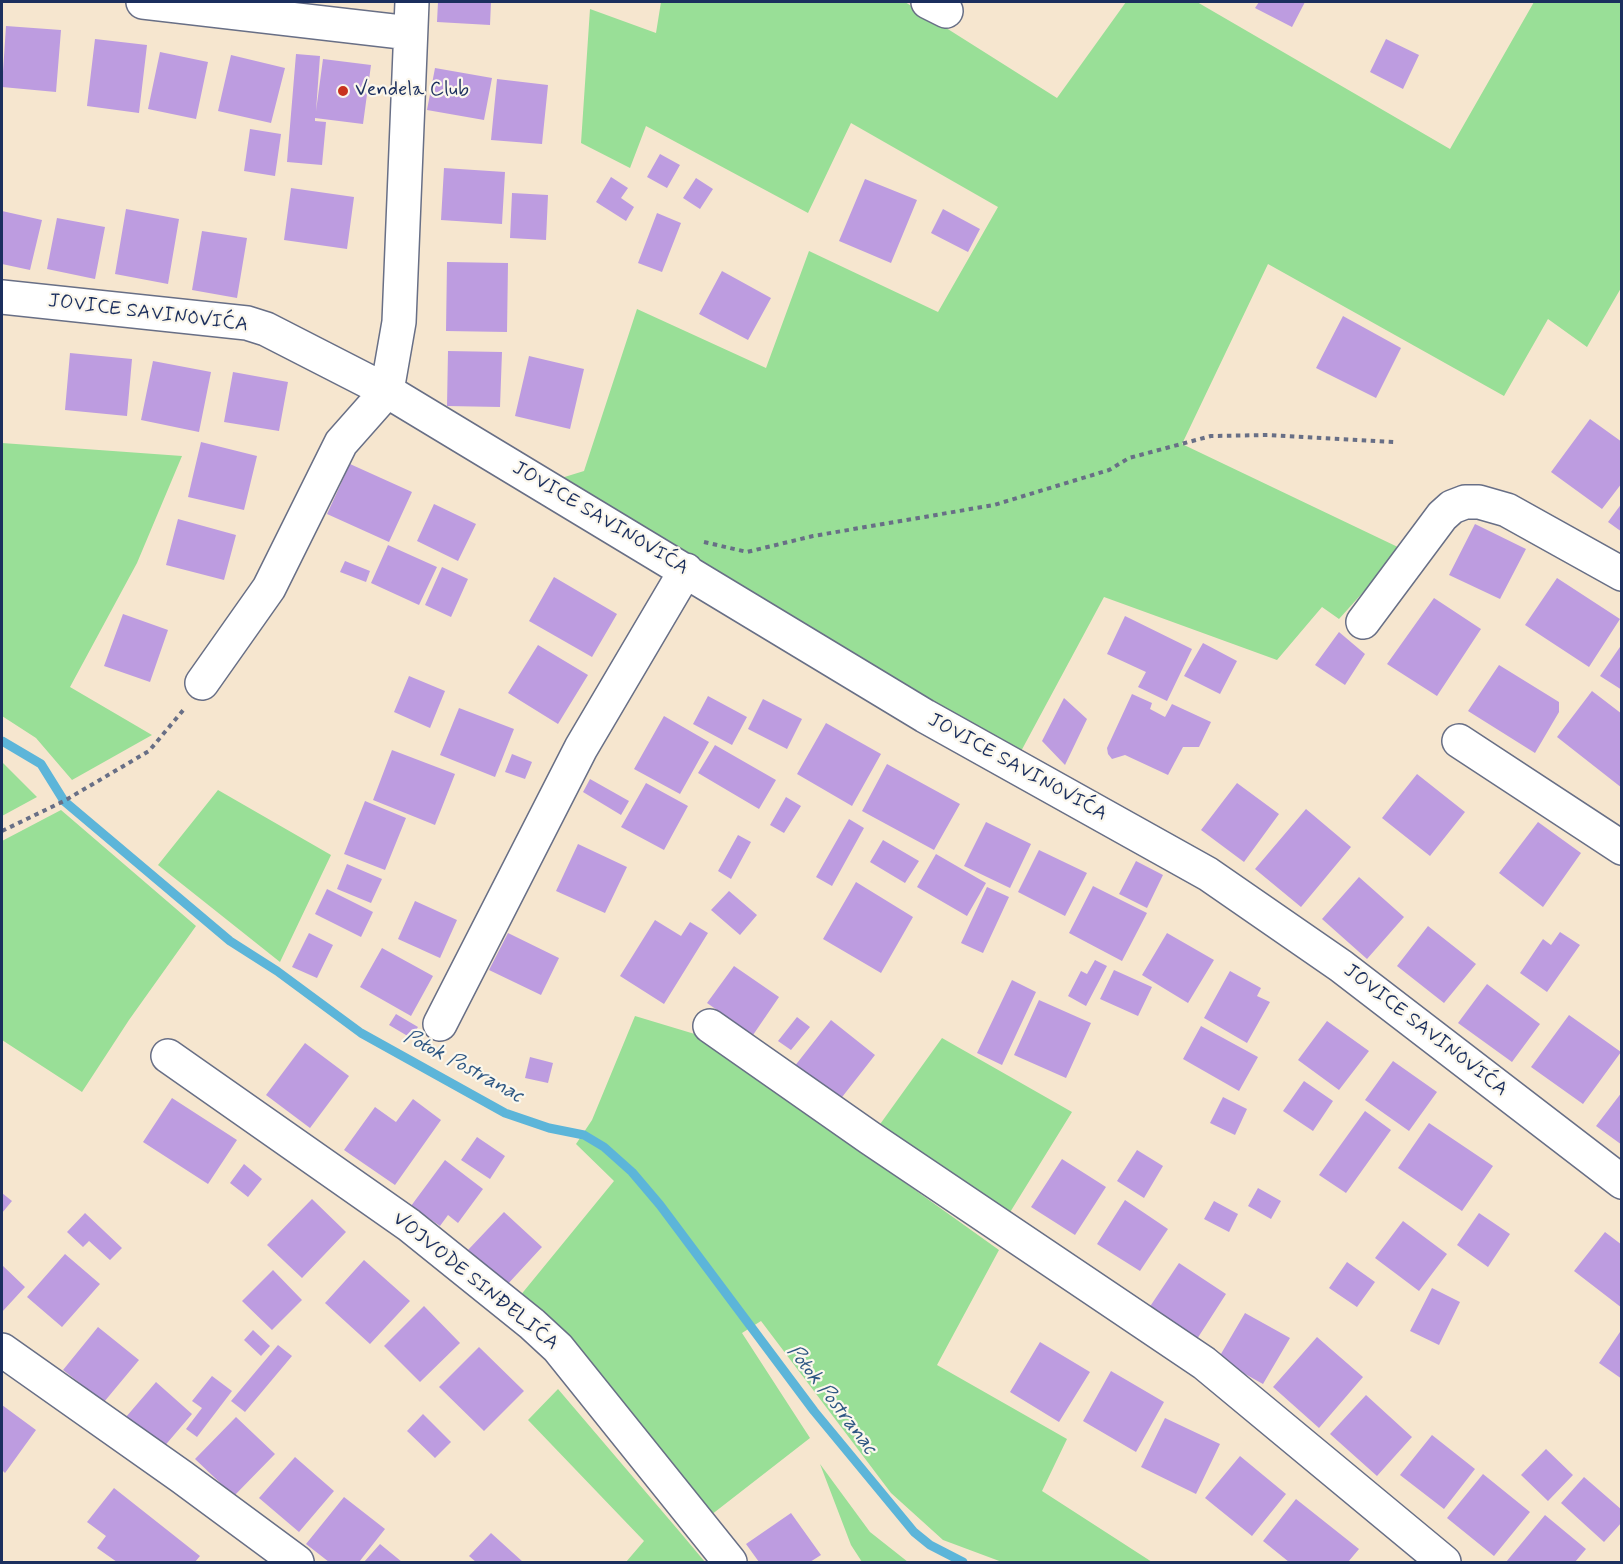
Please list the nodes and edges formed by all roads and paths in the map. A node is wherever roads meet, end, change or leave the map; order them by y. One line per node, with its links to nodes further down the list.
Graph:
1 (143, 2): 2 (street)
2 (411, 17): 4 (street)
3 (2, 297): 4 (street, JOVICE SAVINOVIĆA)
4 (387, 391): 7 (street, JOVICE SAVINOVIĆA); 10 (street)
5 (1394, 442): 6 (path)
6 (703, 541)
7 (686, 570): 14 (street); 17 (street, JOVICE SAVINOVIĆA)
8 (1622, 574): 9 (street)
9 (1363, 622)
10 (202, 683): 12 (path)
11 (1459, 741): 13 (street)
12 (2, 831)
13 (1622, 848)
14 (440, 1024)
15 (710, 1026): 21 (street)
16 (168, 1056): 20 (street, VOJVODE SINĐELIĆA)
17 (1622, 1182)
18 (2, 1350): 19 (street)
19 (297, 1563)
20 (730, 1563)
21 (1444, 1563)

